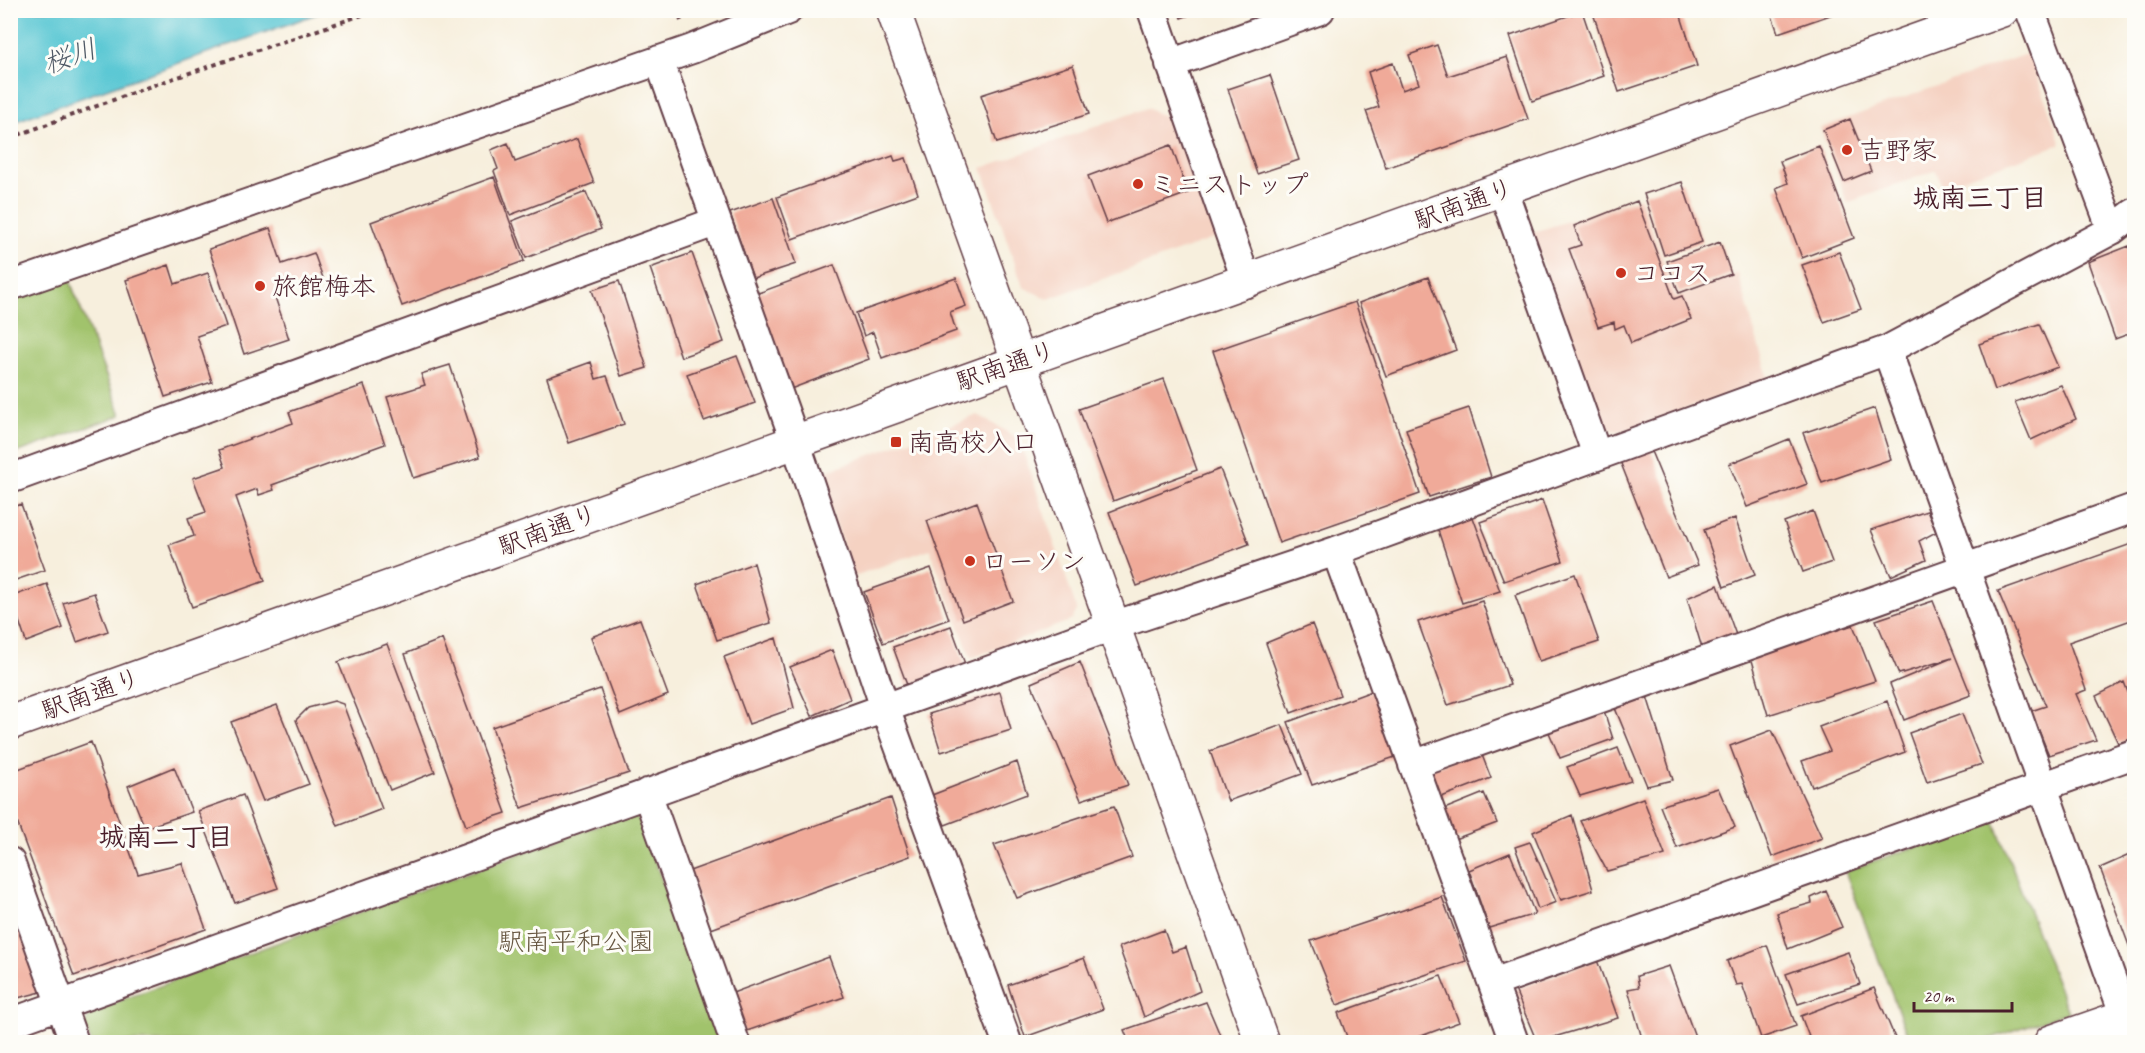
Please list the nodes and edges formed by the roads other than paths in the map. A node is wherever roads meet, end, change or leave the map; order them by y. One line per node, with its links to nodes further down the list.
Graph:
1 (788, 10): 7 (street)
2 (893, 10): 16 (street)
3 (1152, 10): 8 (street)
4 (1320, 10): 8 (street)
5 (2002, 10): 9 (street, 駅南通り)
6 (2030, 10): 12 (street)
7 (659, 60): 11 (street); 14 (street)
8 (1170, 64): 13 (street)
9 (1503, 190): 13 (street, 駅南通り); 18 (street)
10 (2134, 213): 12 (street)
11 (715, 222): 17 (street); 19 (street)
12 (2112, 230): 15 (street)
13 (1246, 283): 16 (street, 駅南通り)
14 (10, 286)
15 (1887, 350): 18 (street); 22 (street)
16 (1018, 362): 17 (street, 駅南通り); 23 (street)
17 (795, 441): 24 (street); 25 (street, 駅南通り)
18 (1598, 455): 21 (street)
19 (10, 479)
20 (2134, 508): 22 (street)
21 (1336, 551): 23 (street); 27 (street)
22 (1965, 569): 27 (street); 28 (street)
23 (1113, 626): 24 (street); 38 (street)
24 (885, 708): 29 (street); 37 (street)
25 (10, 723)
26 (2134, 754): 28 (street)
27 (1413, 765): 31 (street)
28 (2043, 787): 31 (street); 34 (street)
29 (647, 794): 32 (street); 36 (street)
30 (10, 862): 32 (street)
31 (1493, 983): 39 (street)
32 (61, 1005): 33 (street); 35 (street)
33 (10, 1023)
34 (2131, 1024): 40 (street)
35 (74, 1042)
36 (735, 1042)
37 (1007, 1042)
38 (1262, 1042)
39 (1514, 1042)
40 (2051, 1042)

